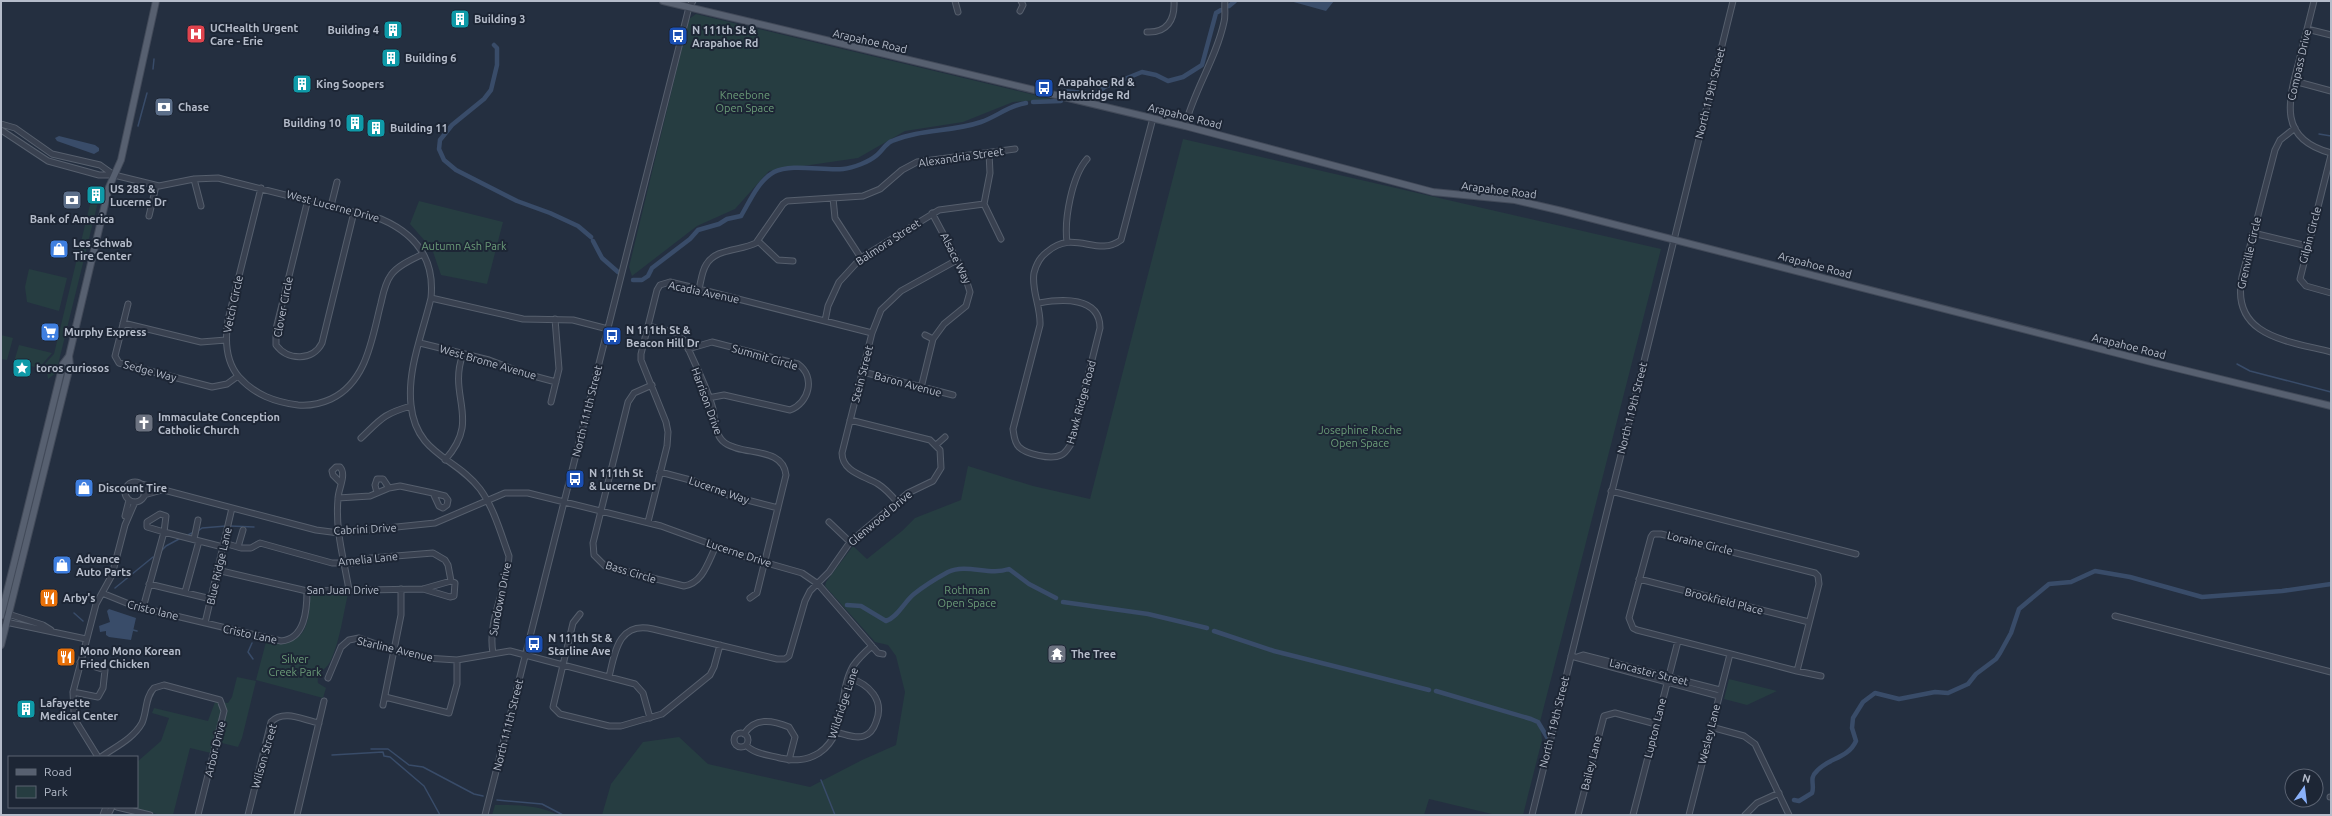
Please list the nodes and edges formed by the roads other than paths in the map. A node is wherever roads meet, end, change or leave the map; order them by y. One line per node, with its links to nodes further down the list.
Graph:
1 (156, 1): 27 (main road)
2 (663, 1): 10 (main road, Arapahoe Road)
3 (693, 1): 10 (street, North 111th Street)
4 (955, 1): 12 (street)
5 (1021, 1): 11 (street)
6 (1174, 1): 14 (street)
7 (1225, 1): 20 (street)
8 (1733, 1): 41 (street, North 119th Street)
9 (2314, 1): 13 (street, Compass Drive)
10 (688, 4): 18 (main road, Arapahoe Road); 59 (street, North 111th Street)
11 (1020, 11)
12 (958, 12)
13 (2307, 28): 15 (street); 16 (street, Compass Drive)
14 (1147, 32)
15 (2331, 35)
16 (2294, 81): 17 (street); 21 (street, Compass Drive)
17 (2331, 91)
18 (1153, 118): 20 (main road, Arapahoe Road); 44 (street, Hawk Ridge Road)
19 (1, 124): 27 (street)
20 (1185, 126): 41 (main road, Arapahoe Road)
21 (2295, 128): 25 (street); 40 (street, Grenville Circle)
22 (1, 130): 27 (street)
23 (1015, 149): 24 (street, Alexandria Street)
24 (989, 153): 32 (street, Alexandria Street); 34 (street)
25 (2331, 154): 45 (street, Gilpin Circle)
26 (1087, 159): 44 (street)
27 (114, 175): 30 (street, West Lucerne Drive); 68 (main road)
28 (194, 179): 30 (street, West Lucerne Drive); 31 (street, West Lucerne Drive); 35 (street)
29 (337, 182): 36 (street)
30 (156, 186): 39 (street)
31 (261, 188): 33 (street, West Lucerne Drive); 63 (street, Vetch Circle)
32 (833, 198): 43 (street, Alexandria Street); 47 (street)
33 (308, 199): 36 (street, West Lucerne Drive); 37 (street, Clover Circle)
34 (984, 204): 38 (street, Balmora Street); 42 (street)
35 (201, 206)
36 (331, 206): 37 (street, West Lucerne Drive)
37 (354, 212): 46 (street, West Lucerne Drive)
38 (932, 213): 47 (street, Balmora Street); 48 (street, Alsace Way)
39 (149, 216)
40 (2253, 232): 45 (street); 66 (street, Grenville Circle)
41 (1674, 238): 78 (main road, Arapahoe Road); 89 (street, North 119th Street)
42 (1002, 239)
43 (758, 241): 49 (street); 50 (street)
44 (1067, 242): 53 (street, Hawk Ridge Road)
45 (2307, 246): 51 (street, Gilpin Circle)
46 (423, 254): 52 (street, West Lucerne Drive); 70 (street, Vetch Circle)
47 (861, 258): 56 (street, Balmora Street)
48 (957, 260): 60 (street, Stein Street); 62 (street, Alsace Way)
49 (793, 261)
50 (699, 289): 56 (street, Acadia Avenue); 58 (street, Acadia Avenue)
51 (2331, 293)
52 (431, 298): 55 (street); 64 (street, West Lucerne Drive)
53 (1039, 303): 53 (street, Hawk Ridge Road)
54 (128, 304): 57 (street, Sedge Way)
55 (555, 319): 59 (street); 71 (street)
56 (825, 321): 60 (street, Acadia Avenue)
57 (124, 323): 63 (street); 70 (street, Sedge Way)
58 (648, 326): 65 (street, Harrison Drive); 72 (street, Acadia Avenue)
59 (608, 329): 96 (street, North 111th Street)
60 (872, 333): 69 (street, Stein Street)
61 (925, 335): 62 (street)
62 (933, 338): 73 (street, Alsace Way)
63 (226, 340): 70 (street, Vetch Circle)
64 (420, 343): 67 (street, West Brome Avenue); 77 (street, West Lucerne Drive)
65 (688, 349): 75 (street, Harrison Drive); 75 (street, Summit Circle)
66 (2331, 352)
67 (463, 354): 71 (street, West Brome Avenue); 83 (street)
68 (69, 356): 128 (main road); 129 (main road)
69 (863, 372): 73 (street, Baron Avenue); 79 (street, Stein Street)
70 (238, 376)
71 (556, 382): 76 (street)
72 (652, 385): 84 (street, Acadia Avenue); 100 (street, Bass Circle)
73 (921, 388): 74 (street, Baron Avenue)
74 (953, 396)
75 (708, 398): 99 (street, Harrison Drive)
76 (551, 402)
77 (411, 406): 81 (street); 83 (street, West Lucerne Drive)
78 (2331, 406)
79 (850, 420): 82 (street); 97 (street, Stein Street)
80 (945, 437): 82 (street)
81 (361, 438)
82 (936, 445): 97 (street, Glenwood Drive)
83 (445, 460): 95 (street)
84 (660, 472): 99 (street, Lucerne Way); 102 (street, Acadia Avenue)
85 (342, 482): 93 (street)
86 (141, 484): 88 (street, Cabrini Drive); 92 (street); 94 (street)
87 (389, 488): 90 (street); 90 (street); 91 (street)
88 (162, 490): 92 (street, Cabrini Drive); 98 (street, Cabrini Drive)
89 (1612, 491): 111 (street); 146 (street, North 119th Street)
90 (377, 493): 93 (street)
91 (433, 493)
92 (144, 495): 94 (street)
93 (338, 498): 105 (street)
94 (132, 501): 124 (street)
95 (486, 501): 96 (street, Cabrini Drive); 105 (street, Cabrini Drive); 142 (street, Sundown Drive)
96 (564, 502): 100 (street, Lucerne Drive); 143 (street, North 111th Street)
97 (897, 502): 107 (street, Glenwood Drive)
98 (232, 508): 105 (street, Cabrini Drive); 108 (street, Blue Ridge Lane)
99 (778, 508): 112 (street, Harrison Drive)
100 (600, 511): 102 (street, Lucerne Drive); 109 (street, Bass Circle)
101 (198, 520): 106 (street)
102 (648, 522): 109 (street, Lucerne Drive)
103 (829, 522): 107 (street)
104 (243, 530): 110 (street)
105 (339, 533): 113 (street)
106 (196, 540): 108 (street, Amelia Lane); 117 (street, Amelia Lane); 123 (street)
107 (850, 542): 118 (street, Glenwood Drive)
108 (224, 545): 110 (street, Amelia Lane); 114 (street, Blue Ridge Lane)
109 (716, 546): 112 (street, Lucerne Drive)
110 (238, 547): 113 (street, Amelia Lane)
111 (1856, 554)
112 (765, 562): 118 (street, Lucerne Drive); 125 (street, Harrison Drive)
113 (344, 563): 116 (street, Amelia Lane); 121 (street)
114 (217, 570): 122 (street, San Juan Drive); 126 (street, Blue Ridge Lane)
115 (1639, 579): 133 (street, Brookfield Place); 133 (street, Loraine Circle); 137 (street, Loraine Circle)
116 (450, 581): 120 (street, San Juan Drive); 120 (street, San Juan Drive)
117 (149, 584): 123 (street); 127 (street)
118 (818, 584): 139 (street, Glenwood Drive); 140 (street, Lucerne Drive)
119 (401, 589): 120 (street, San Juan Drive); 121 (street, San Juan Drive); 141 (street)
120 (423, 589)
121 (349, 590): 122 (street, San Juan Drive)
122 (307, 591): 134 (street, Cristo Lane)
123 (185, 592): 126 (street)
124 (102, 593): 127 (street, Cristo lane); 136 (street)
125 (750, 598)
126 (211, 599): 134 (street, Blue Ridge Lane)
127 (143, 608): 134 (street, Cristo lane)
128 (1, 613): 129 (street)
129 (9, 614): 132 (main road); 135 (street)
130 (580, 614): 149 (street)
131 (2115, 616): 151 (street)
132 (4, 622): 135 (street); 138 (main road)
133 (1809, 622): 150 (street, Loraine Circle)
134 (205, 623)
135 (52, 631): 136 (street)
136 (86, 639): 148 (street)
137 (1678, 641): 145 (street, Loraine Circle); 156 (street, Lupton Lane)
138 (1, 645)
139 (720, 645): 153 (street, Glenwood Drive); 162 (street)
140 (872, 646): 144 (street, Lucerne Drive); 155 (street, Wildridge Lane)
141 (393, 650): 147 (street, Starline Avenue); 154 (street, Starline Avenue); 159 (street)
142 (493, 653): 143 (street, Starline Avenue); 147 (street, Starline Avenue)
143 (526, 654): 149 (street, Starline Avenue); 178 (street, North 111th Street)
144 (883, 654)
145 (1730, 654): 150 (street, Loraine Circle); 158 (street, Wesley Lane)
146 (1571, 656): 156 (street, Lancaster Street); 179 (street, North 119th Street)
147 (457, 660): 159 (street)
148 (80, 662): 157 (street); 157 (street)
149 (562, 664): 153 (street, Starline Avenue); 162 (street)
150 (1797, 670): 152 (street, Loraine Circle)
151 (2331, 672)
152 (1821, 676)
153 (609, 677): 162 (street, Starline Avenue)
154 (328, 678)
155 (849, 678): 166 (street, Wildridge Lane); 166 (street)
156 (1668, 680): 158 (street, Lancaster Street); 164 (street, Lupton Lane)
157 (73, 692): 169 (street)
158 (1720, 693): 165 (street, Wesley Lane)
159 (385, 697): 161 (street)
160 (324, 701): 163 (street)
161 (383, 705)
162 (650, 718)
163 (319, 723): 176 (street, Wilson Street); 177 (street)
164 (1656, 724): 180 (street, Bailey Lane); 181 (street, Lupton Lane)
165 (1711, 727): 172 (street); 182 (street, Wesley Lane)
166 (836, 732): 171 (street, Wildridge Lane)
167 (744, 734): 168 (street); 168 (street, Wildridge Lane); 171 (street, Wildridge Lane)
168 (746, 745): 171 (street, Wildridge Lane)
169 (98, 756)
170 (100, 756): 175 (street, Arbor Drive)
171 (789, 760)
172 (1779, 793): 183 (street); 184 (street)
173 (121, 808): 174 (street)
174 (150, 815)
175 (198, 815)
176 (248, 815)
177 (297, 815)
178 (485, 815)
179 (1532, 815)
180 (1578, 815)
181 (1634, 815)
182 (1689, 815)
183 (1746, 815)
184 (1789, 815)

